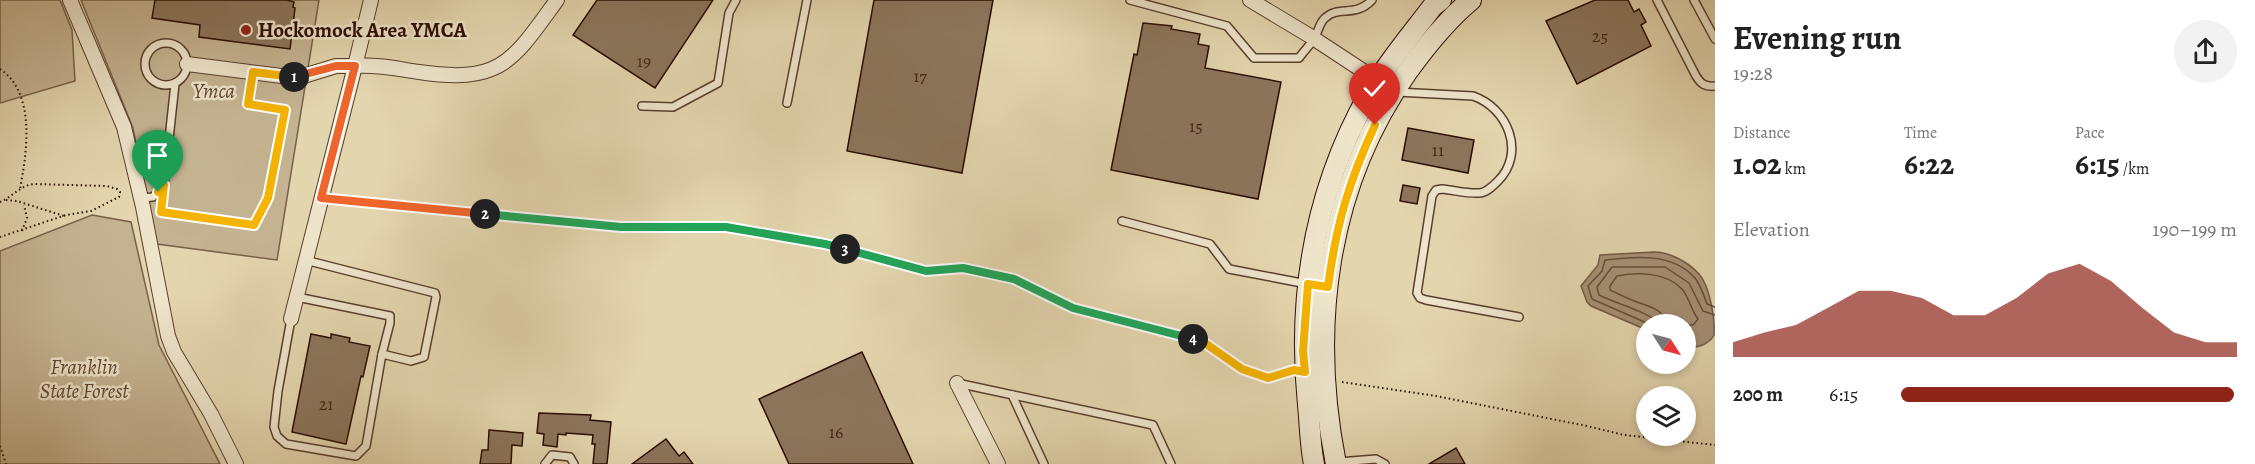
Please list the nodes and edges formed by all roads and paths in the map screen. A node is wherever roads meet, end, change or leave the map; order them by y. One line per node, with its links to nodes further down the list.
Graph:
1 (70, 0): 30 (street)
2 (371, 0): 16 (street)
3 (557, 0): 16 (street)
4 (736, 0): 23 (lane)
5 (807, 0): 22 (lane)
6 (1130, 0): 13 (lane)
7 (1250, 0): 13 (street)
8 (1372, 0): 13 (lane)
9 (1441, 0): 20 (street)
10 (1471, 0): 20 (street)
11 (1657, 0): 21 (lane)
12 (1694, 0): 14 (lane)
13 (1314, 39): 20 (street)
14 (1715, 39)
15 (187, 64): 18 (street); 19 (lane); 19 (lane)
16 (355, 66): 18 (street); 26 (street)
17 (0, 69): 25 (path)
18 (253, 72): 31 (lane)
19 (174, 84): 24 (lane)
20 (1386, 86): 37 (street); 38 (street); 40 (lane)
21 (1715, 86)
22 (787, 103)
23 (642, 106)
24 (164, 185): 30 (lane); 31 (lane)
25 (20, 189): 27 (path); 32 (path)
26 (321, 198): 36 (street); 43 (path)
27 (4, 200): 28 (path); 29 (path)
28 (0, 202)
29 (24, 203): 32 (path); 34 (path)
30 (143, 205): 31 (lane); 51 (street)
31 (161, 212)
32 (64, 216): 34 (path)
33 (1122, 221): 37 (lane)
34 (22, 231): 35 (path)
35 (0, 237)
36 (305, 260): 39 (street); 42 (lane)
37 (1308, 284): 38 (lane); 43 (street)
38 (1328, 287): 44 (street)
39 (297, 297): 41 (street); 42 (lane)
40 (1519, 317)
41 (291, 319): 42 (lane)
42 (382, 354)
43 (1300, 371): 44 (lane); 57 (street)
44 (1329, 379): 47 (path); 49 (street)
45 (957, 384): 46 (lane); 54 (street)
46 (1012, 395): 55 (lane); 56 (lane)
47 (1715, 445)
48 (0, 446): 50 (path)
49 (1336, 463): 58 (lane)
50 (6, 464)
51 (236, 464)
52 (545, 464): 53 (lane)
53 (574, 464)
54 (998, 464)
55 (1044, 464)
56 (1171, 464)
57 (1314, 464)
58 (1385, 464)

